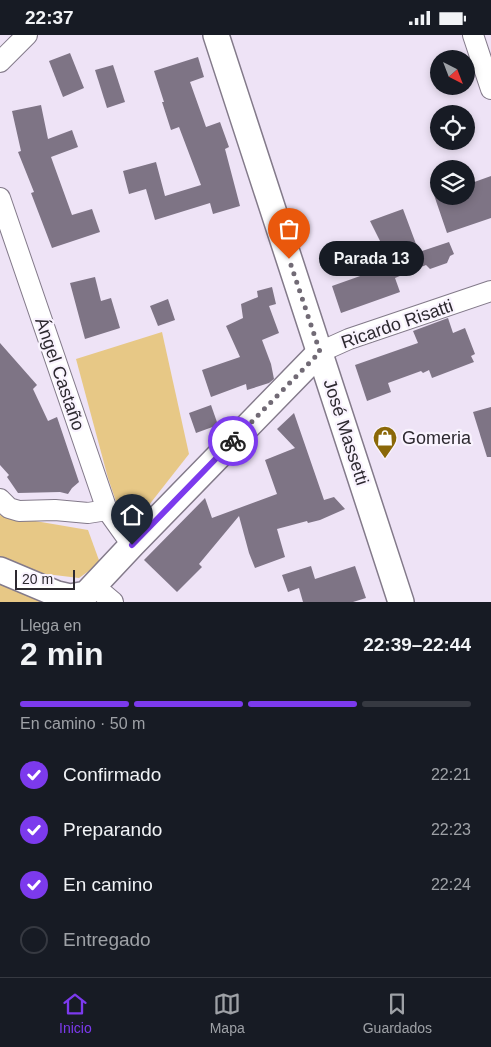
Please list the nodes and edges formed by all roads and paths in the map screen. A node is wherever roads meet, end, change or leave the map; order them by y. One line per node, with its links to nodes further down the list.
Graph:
1 (27, 35): 4 (street)
2 (216, 35): 8 (main road, José Massetti)
3 (473, 35): 5 (street)
4 (0, 62)
5 (491, 89)
6 (0, 198): 10 (street, Ángel Castaño)
7 (491, 291): 8 (street, Ricardo Risatti)
8 (320, 352): 11 (main road, Ricardo Risatti); 15 (main road, José Massetti)
9 (0, 499): 10 (street)
10 (107, 510): 11 (street, Ángel Castaño)
11 (132, 545): 13 (main road, Ricardo Risatti)
12 (0, 570): 13 (main road)
13 (87, 594): 14 (street)
14 (113, 602)
15 (401, 602)

